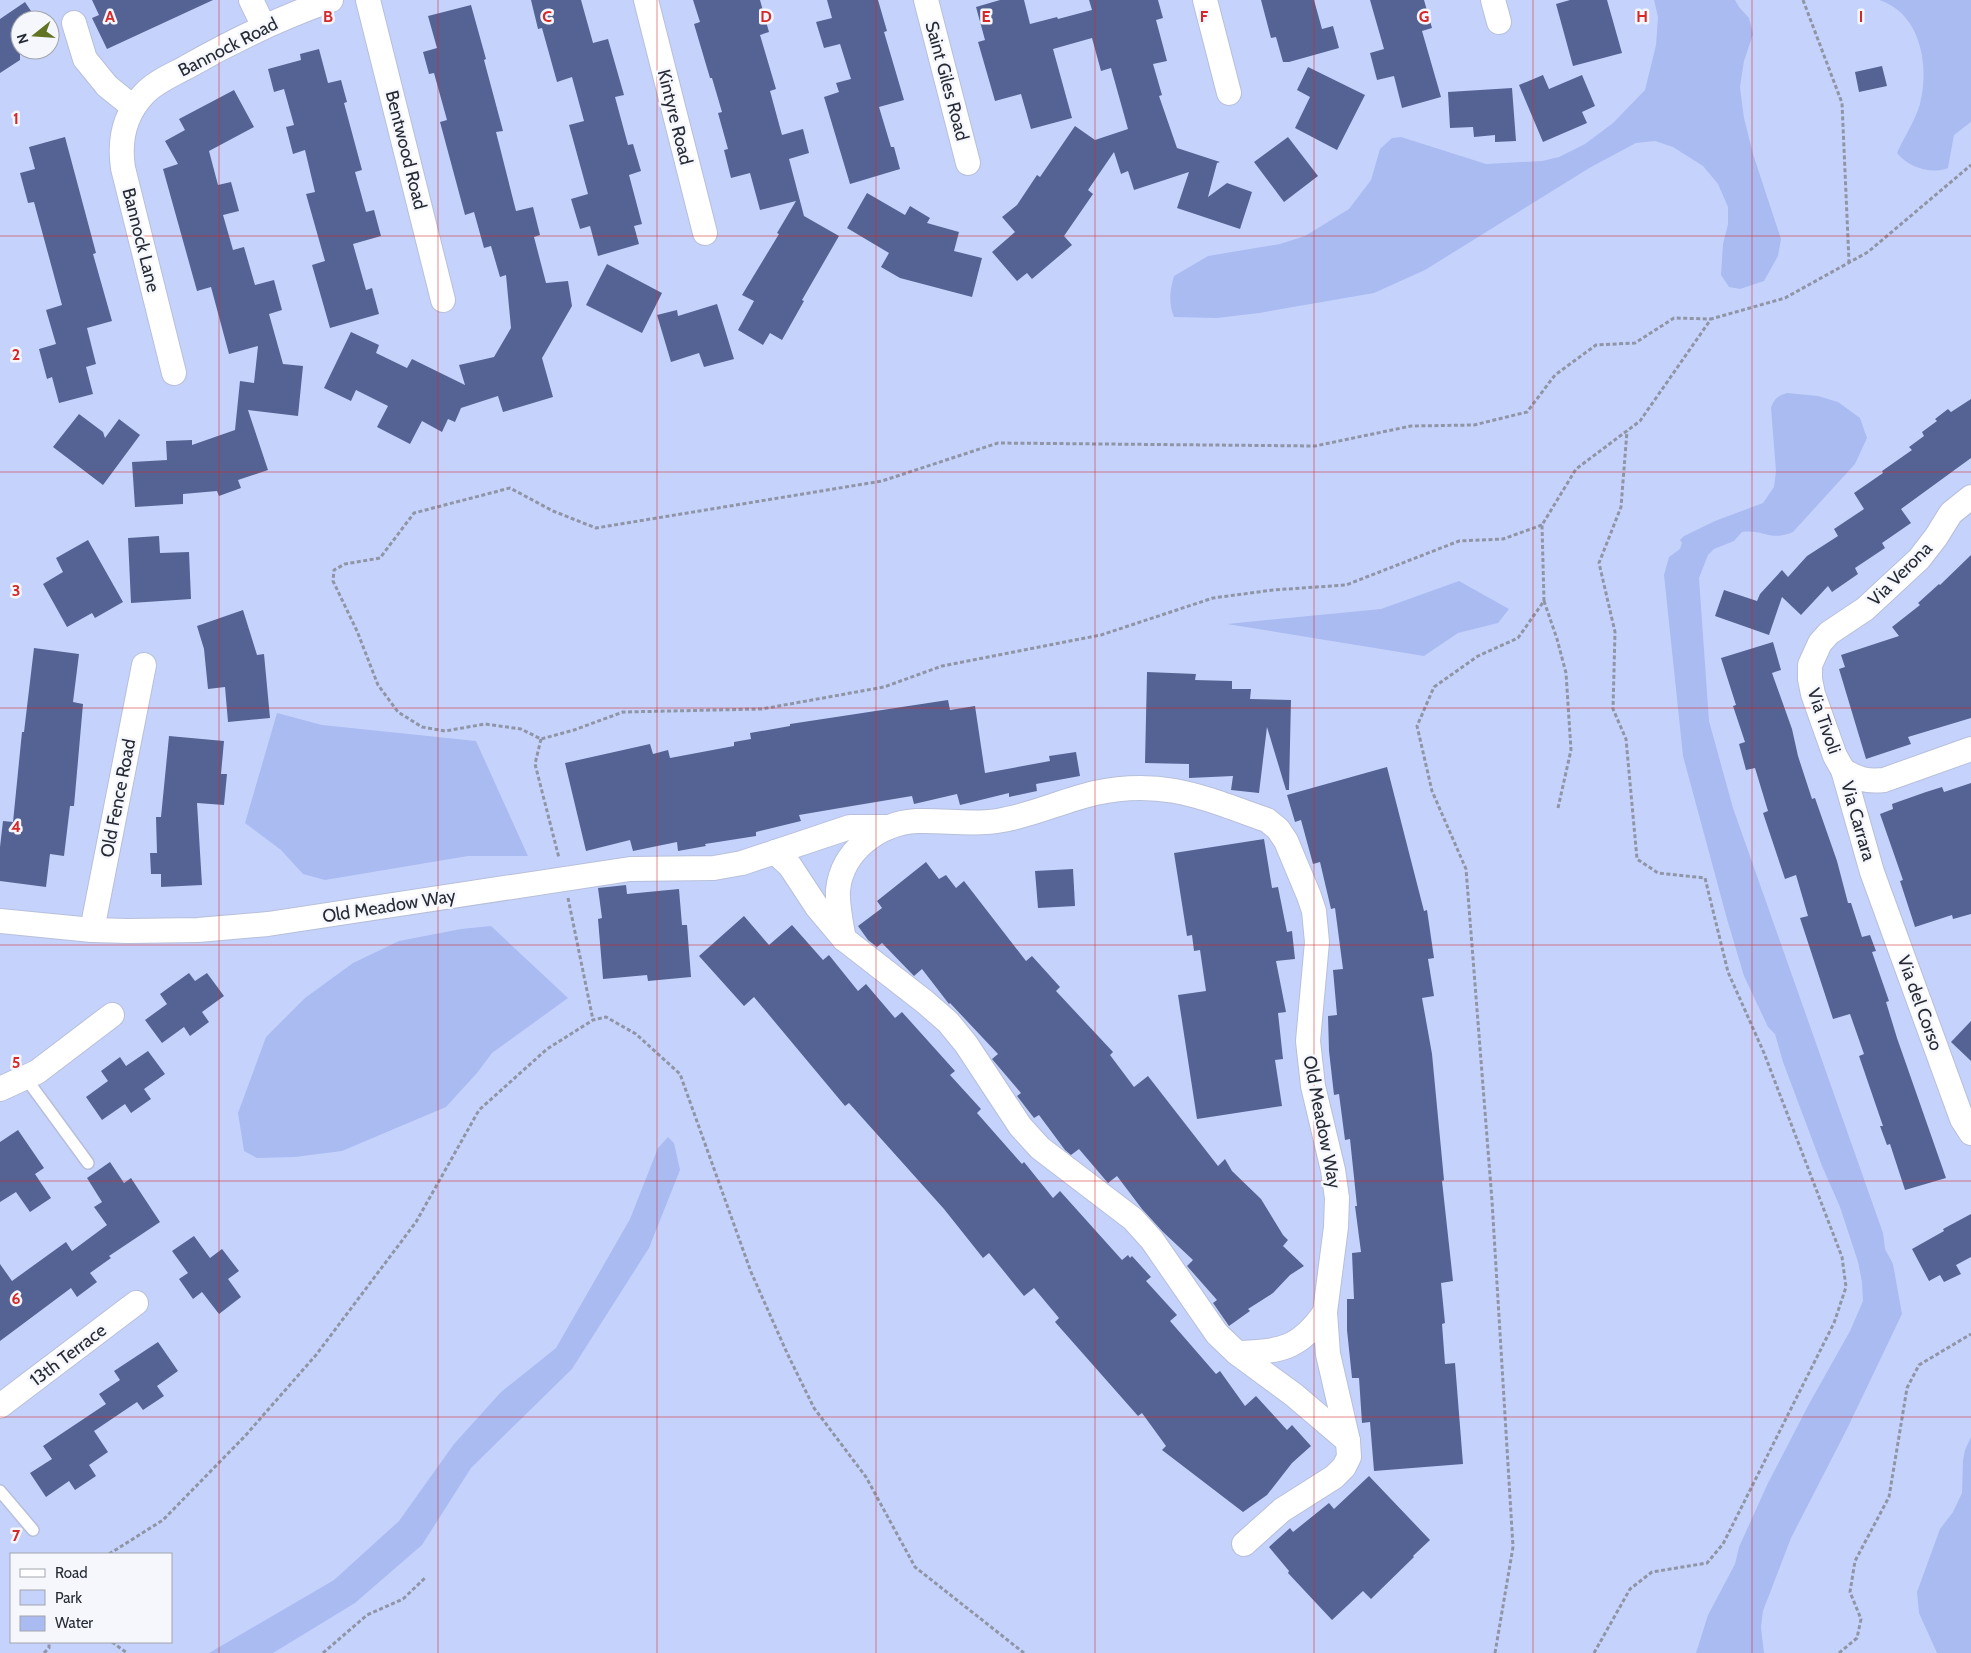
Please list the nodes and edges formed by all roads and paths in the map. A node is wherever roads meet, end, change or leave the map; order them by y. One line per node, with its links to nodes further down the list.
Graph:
1 (251, 0): 9 (street)
2 (331, 0): 9 (street, Bannock Road)
3 (368, 0): 16 (street, Bentwood Road)
4 (646, 0): 14 (street, Kintyre Road)
5 (926, 0): 12 (street, Saint Giles Road)
6 (1205, 0): 10 (street)
7 (1803, 0): 15 (path)
8 (74, 23): 11 (street)
9 (264, 27): 11 (street, Bannock Road)
10 (1229, 93)
11 (133, 107): 18 (street, Bannock Lane)
12 (968, 162)
13 (1971, 165): 15 (path)
14 (704, 233)
15 (1849, 262): 17 (path)
16 (443, 300)
17 (1711, 319): 19 (path); 21 (path)
18 (174, 374)
19 (1627, 431): 21 (path); 55 (path)
20 (1971, 497): 23 (street, Via Verona)
21 (1542, 525): 22 (path)
22 (1544, 601): 27 (path); 54 (path)
23 (1820, 643): 26 (street, Via Tivoli)
24 (144, 666): 32 (street, Old Fence Road)
25 (1971, 749): 26 (street)
26 (1843, 770): 30 (street, Via Carrara)
27 (1558, 808)
28 (892, 827): 29 (street, Old Meadow Way); 33 (street, Old Meadow Way); 40 (street, Old Meadow Way)
29 (775, 852): 32 (street, Old Meadow Way); 33 (street)
30 (1872, 872): 37 (street, Via del Corso)
31 (0, 921): 32 (street, Old Meadow Way)
32 (92, 930)
33 (844, 939): 42 (street)
34 (112, 1015): 35 (street)
35 (26, 1077): 36 (street); 38 (lane)
36 (0, 1089)
37 (1971, 1132)
38 (88, 1163)
39 (136, 1303): 43 (street, 13th Terrace)
40 (1325, 1312): 42 (street); 44 (street, Old Meadow Way)
41 (1971, 1334): 56 (path)
42 (1237, 1353): 44 (street)
43 (0, 1406)
44 (1348, 1441): 47 (street, Old Meadow Way)
45 (0, 1491): 46 (lane)
46 (33, 1530)
47 (1244, 1544)
48 (112, 1553): 53 (path)
49 (426, 1577): 52 (path)
50 (113, 1643): 51 (path)
51 (128, 1653)
52 (324, 1653)
53 (1024, 1653)
54 (1495, 1653)
55 (1594, 1653)
56 (1839, 1653)

